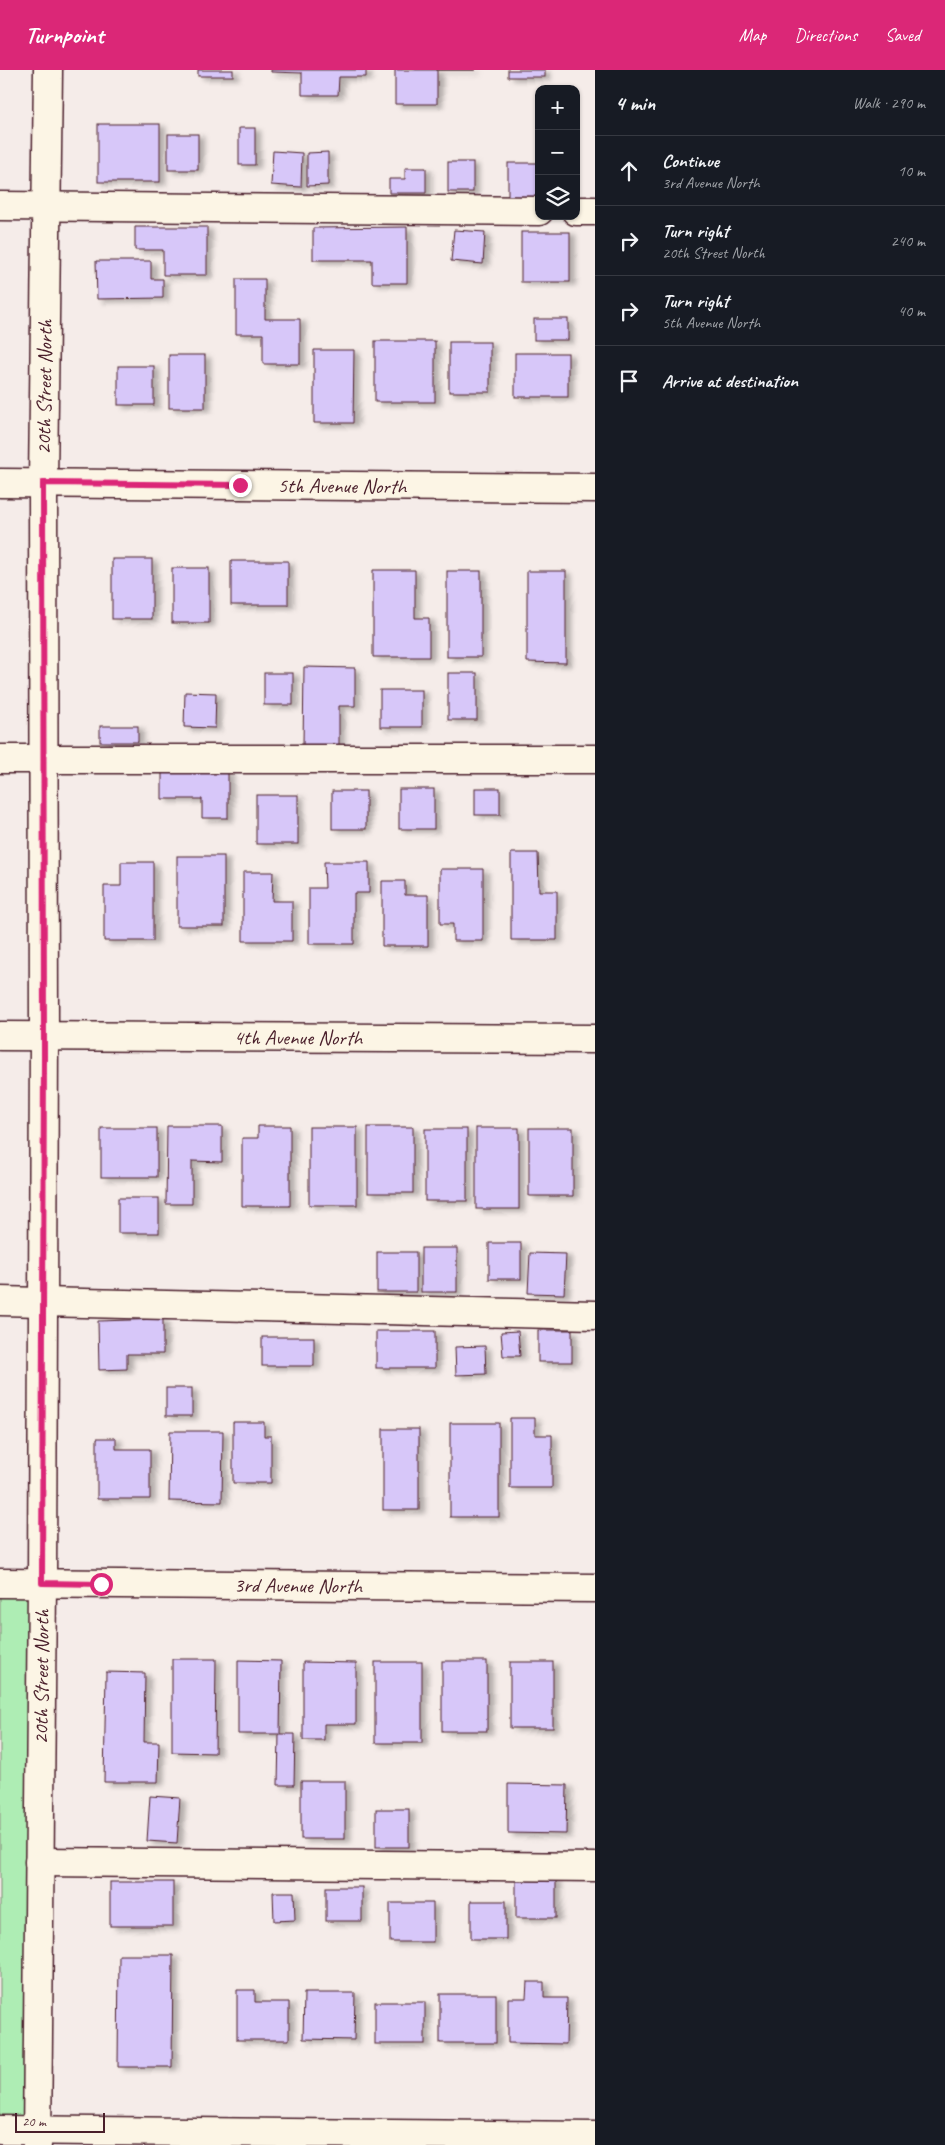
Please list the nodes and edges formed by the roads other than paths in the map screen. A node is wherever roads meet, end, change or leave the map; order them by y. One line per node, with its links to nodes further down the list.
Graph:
1 (48, 70): 3 (street, 20th Street North)
2 (0, 206): 3 (street)
3 (46, 207): 4 (street); 8 (street, 20th Street North)
4 (535, 211)
5 (580, 211): 6 (street)
6 (595, 211)
7 (0, 483): 8 (street, 5th Avenue North)
8 (43, 483): 9 (street, 5th Avenue North); 11 (street, 20th Street North)
9 (595, 488)
10 (0, 759): 11 (street)
11 (44, 760): 12 (street); 14 (street, 20th Street North)
12 (595, 760)
13 (0, 1036): 14 (street, 4th Avenue North)
14 (44, 1036): 15 (street, 4th Avenue North); 17 (street, 20th Street North)
15 (595, 1039)
16 (0, 1301): 17 (street)
17 (43, 1301): 18 (street); 20 (street, 20th Street North)
18 (595, 1315)
19 (0, 1583): 20 (street, 3rd Avenue North)
20 (42, 1583): 21 (street, 3rd Avenue North); 22 (street, 20th Street North)
21 (595, 1588)
22 (39, 1862): 23 (street); 26 (street, 20th Street North)
23 (595, 1867)
24 (0, 2130): 26 (street)
25 (595, 2136): 26 (street)
26 (37, 2137)

